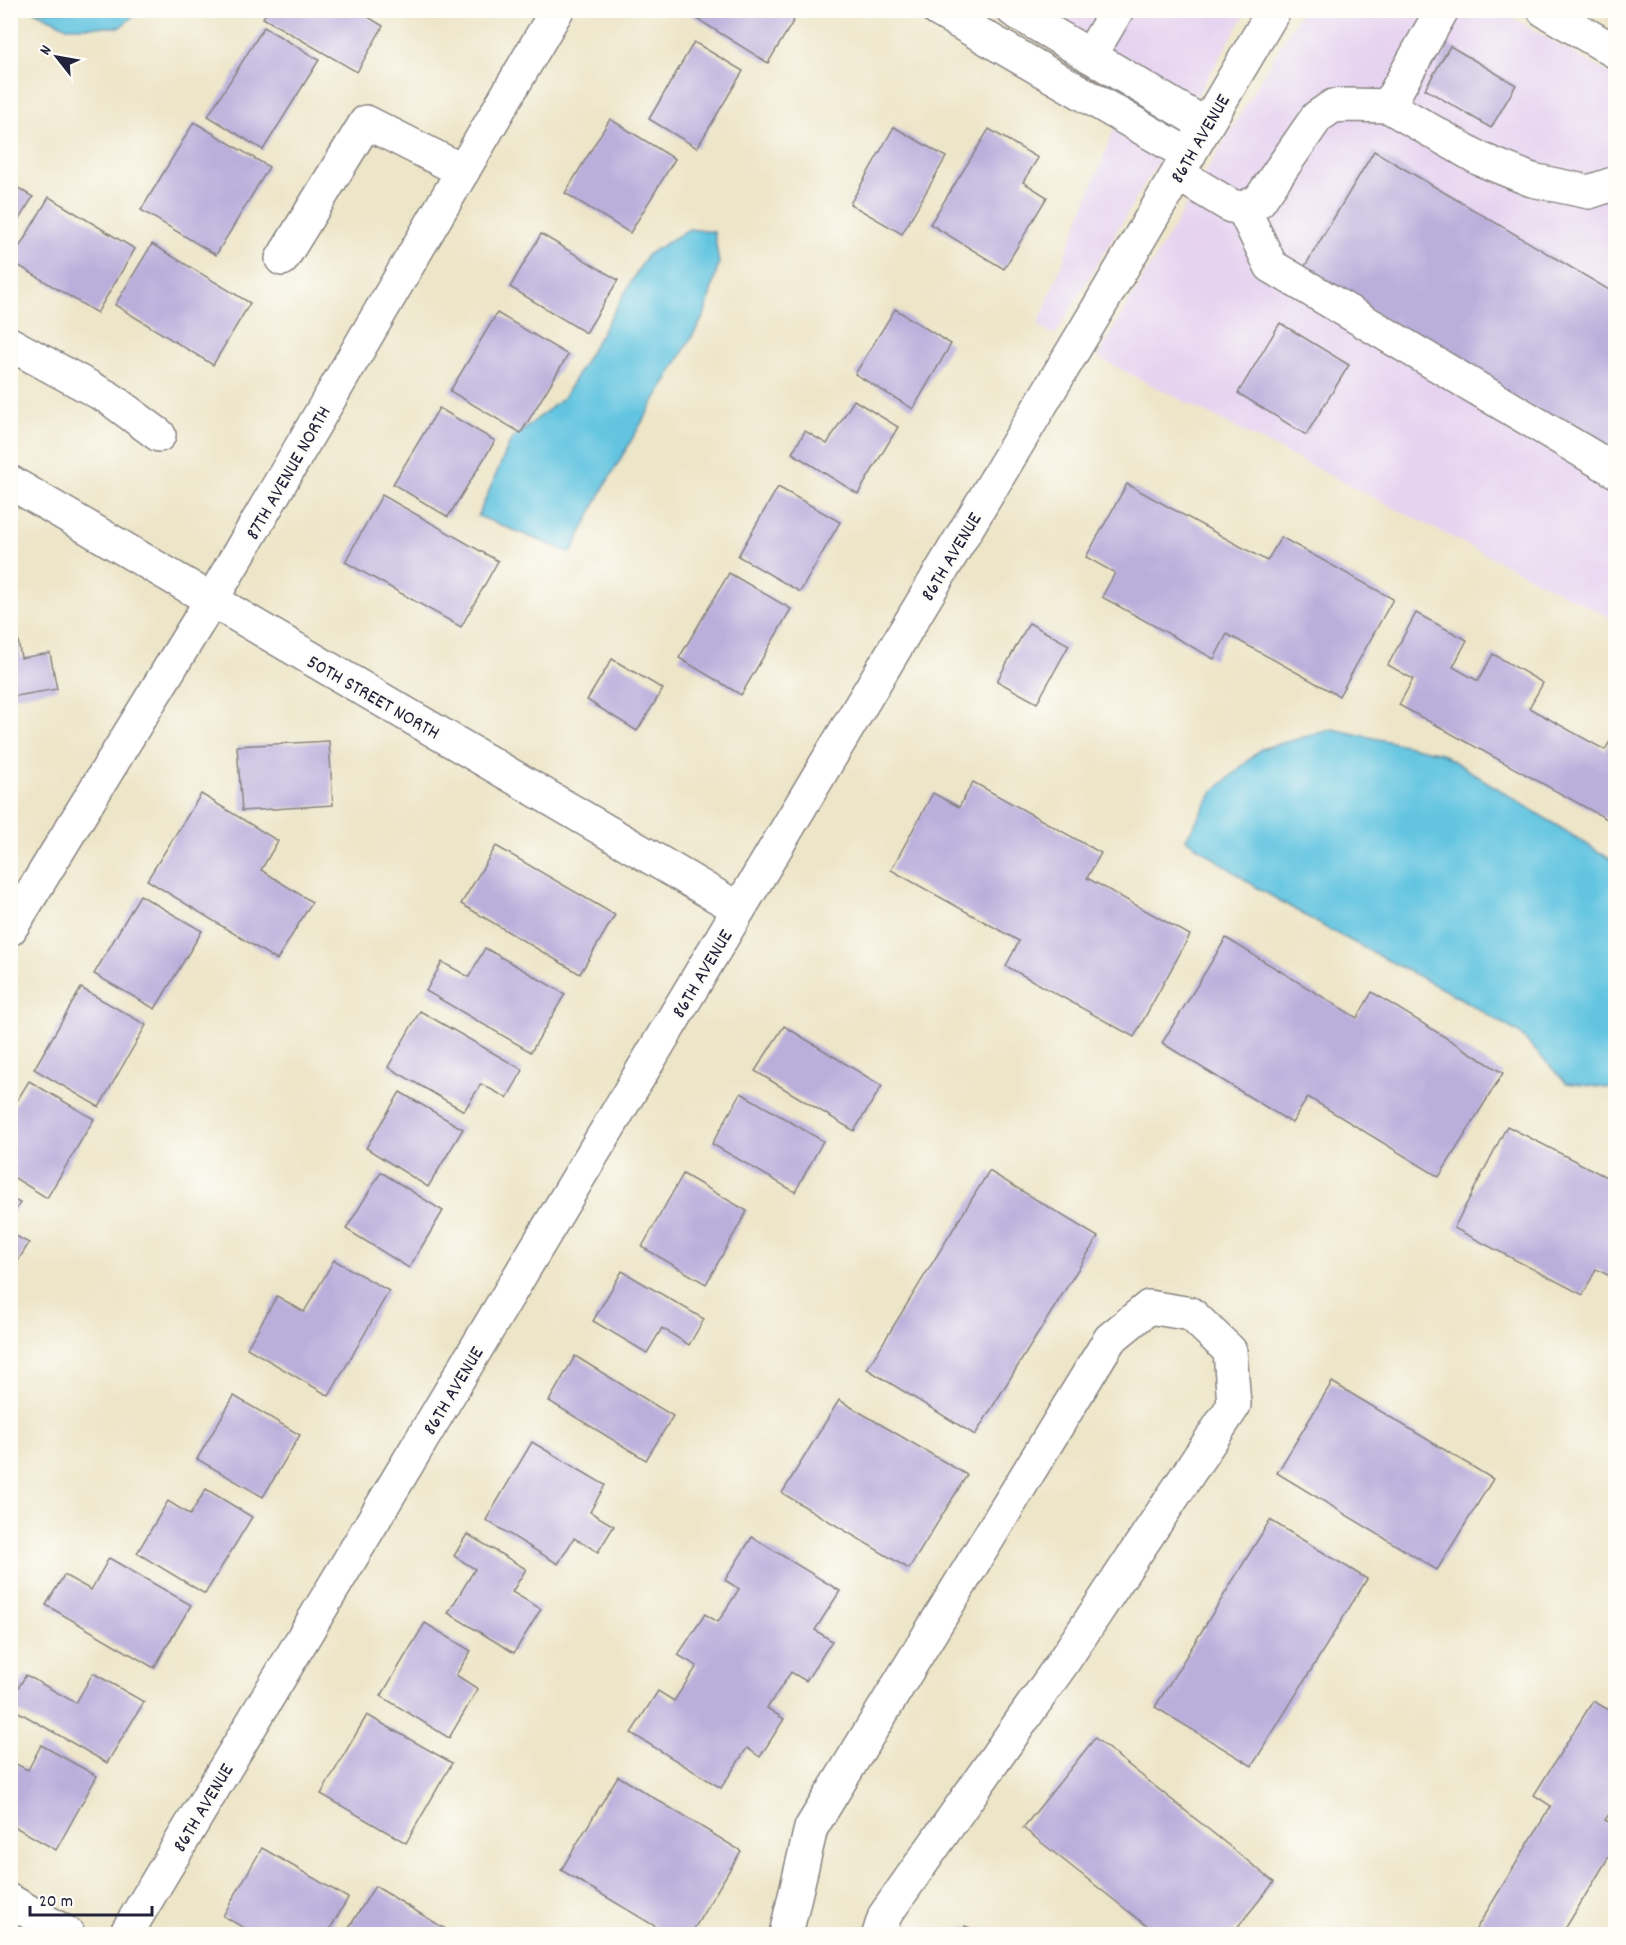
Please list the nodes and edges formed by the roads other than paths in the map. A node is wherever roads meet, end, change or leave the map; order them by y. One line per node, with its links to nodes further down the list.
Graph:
1 (557, 10): 13 (street, 87TH AVENUE NORTH)
2 (938, 10): 12 (street)
3 (1013, 10): 9 (street)
4 (1117, 10): 9 (street)
5 (1274, 10): 11 (street, 86TH AVENUE)
6 (1442, 10): 10 (street)
7 (1544, 10): 8 (street)
8 (1616, 52)
9 (1090, 56): 11 (street)
10 (1388, 106): 14 (street); 15 (street)
11 (1206, 125): 12 (street, 86TH AVENUE)
12 (1183, 164): 15 (street); 22 (street, 86TH AVENUE)
13 (463, 171): 16 (street); 21 (street, 87TH AVENUE NORTH)
14 (1616, 183)
15 (1243, 208): 19 (street)
16 (282, 259)
17 (10, 344): 18 (street)
18 (159, 435)
19 (1616, 471)
20 (10, 482): 21 (street, 50TH STREET NORTH)
21 (211, 601): 22 (street, 50TH STREET NORTH); 23 (street, 87TH AVENUE NORTH)
22 (740, 909): 26 (street, 86TH AVENUE)
23 (10, 929)
24 (10, 1901): 25 (street)
25 (68, 1935)
26 (126, 1935)
27 (786, 1935): 28 (street)
28 (879, 1935)

